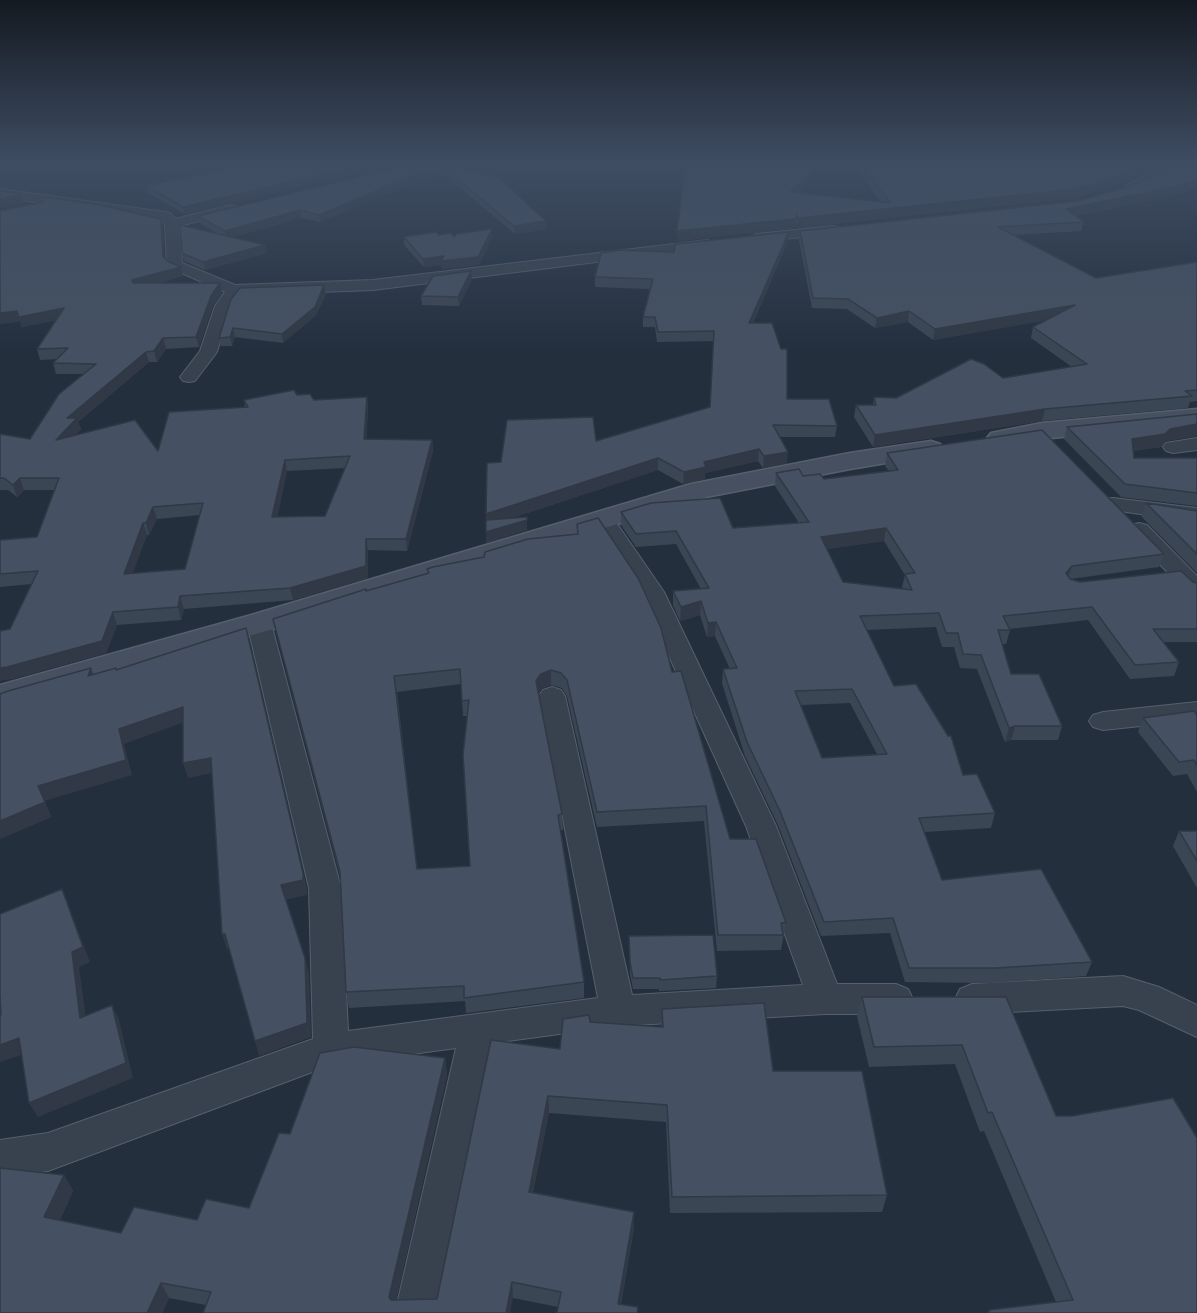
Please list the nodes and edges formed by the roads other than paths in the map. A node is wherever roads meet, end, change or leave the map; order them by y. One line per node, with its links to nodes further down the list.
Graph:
1 (172, 226): 5 (street)
2 (852, 228): 3 (street)
3 (746, 239)
4 (723, 242): 5 (street)
5 (235, 290): 6 (street)
6 (189, 377)
7 (1197, 416): 13 (main road)
8 (1197, 444): 9 (street)
9 (1173, 447)
10 (1097, 488): 11 (street)
11 (1113, 504): 12 (street); 15 (street)
12 (1197, 515)
13 (603, 520): 16 (main road); 21 (street)
14 (1158, 576): 15 (street)
15 (1190, 581)
16 (259, 623): 17 (main road); 25 (street)
17 (0, 696)
18 (552, 696): 22 (street)
19 (1197, 711): 20 (street)
20 (1103, 721)
21 (825, 999): 22 (street); 23 (street)
22 (618, 1011): 24 (street)
23 (1197, 1022)
24 (478, 1030): 25 (street); 27 (street)
25 (331, 1049): 26 (street)
26 (0, 1160)
27 (417, 1313)

